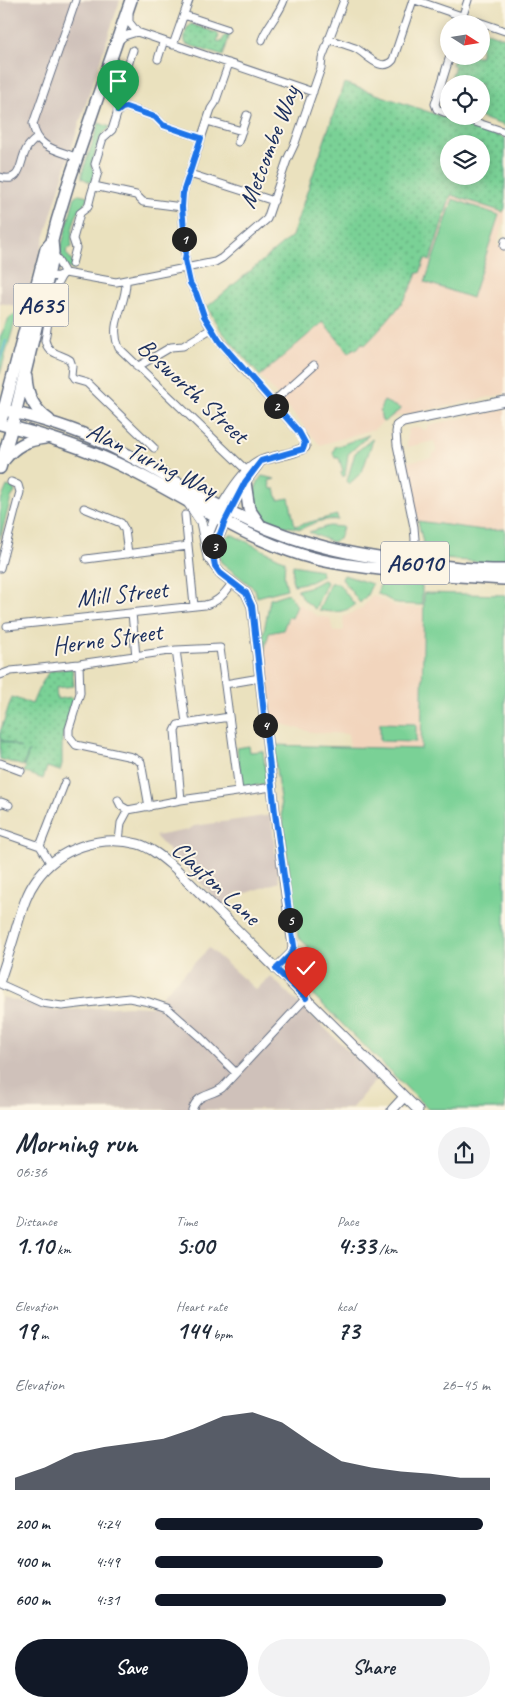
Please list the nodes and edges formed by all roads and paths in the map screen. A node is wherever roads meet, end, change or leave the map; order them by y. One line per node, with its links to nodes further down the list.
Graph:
1 (76, 0): 32 (street)
2 (189, 0): 8 (street)
3 (284, 0): 16 (street)
4 (344, 0): 15 (street, Metcombe Way)
5 (414, 0): 9 (street); 15 (street)
6 (468, 0): 10 (street)
7 (130, 5): 14 (street); 17 (highway, A635)
8 (184, 15): 12 (street); 19 (street)
9 (449, 15)
10 (463, 15)
11 (490, 27): 13 (street)
12 (226, 30)
13 (505, 31)
14 (137, 32): 17 (street); 18 (street)
15 (328, 39): 24 (street, Metcombe Way)
16 (262, 40)
17 (116, 42): 35 (highway, A635)
18 (163, 43): 19 (street); 21 (street)
19 (173, 46): 22 (street)
20 (133, 50): 25 (street)
21 (158, 59)
22 (229, 63): 24 (street); 28 (street)
23 (440, 88): 26 (street)
24 (313, 92): 39 (street, Metcombe Way)
25 (122, 108): 33 (street); 38 (street)
26 (440, 110)
27 (247, 115): 30 (street)
28 (207, 120): 30 (street); 33 (street)
29 (484, 125): 31 (street)
30 (242, 131): 34 (street)
31 (505, 132)
32 (37, 138): 35 (street); 37 (street)
33 (201, 138): 36 (street)
34 (238, 142)
35 (76, 157): 41 (highway, A635)
36 (190, 174): 39 (street); 40 (street)
37 (0, 177)
38 (94, 186): 40 (street); 42 (street)
39 (274, 200): 43 (street, Metcombe Way)
40 (182, 207): 43 (street)
41 (53, 247): 44 (street); 45 (highway, A635); 51 (highway, A635)
42 (72, 264)
43 (186, 267): 46 (street, Metcombe Way); 47 (street)
44 (65, 273): 45 (street); 46 (street, Metcombe Way); 60 (street)
45 (48, 277): 50 (highway, A635)
46 (126, 281): 49 (street, Bosworth Street)
47 (211, 329): 49 (street); 54 (street)
48 (314, 365): 54 (street)
49 (137, 367): 64 (street, Bosworth Street)
50 (26, 368): 55 (highway, A635); 56 (highway)
51 (12, 380): 52 (highway); 55 (highway, A635)
52 (0, 391)
53 (505, 401): 57 (street)
54 (273, 402): 59 (street)
55 (5, 419): 56 (highway, Alan Turing Way / A6010); 58 (highway, Alan Turing Way / A6010); 61 (highway); 63 (highway, A635)
56 (52, 422): 69 (highway, Alan Turing Way / A6010)
57 (397, 426): 76 (street)
58 (54, 438): 61 (highway, Alan Turing Way / A6010); 63 (highway)
59 (305, 447): 62 (street)
60 (154, 448)
61 (106, 459): 67 (highway, Alan Turing Way / A6010)
62 (261, 461): 64 (street); 66 (street)
63 (1, 466)
64 (246, 470): 69 (street)
65 (11, 482): 78 (street)
66 (245, 482): 69 (street); 71 (highway)
67 (187, 501): 69 (highway, Alan Turing Way / A6010); 74 (street)
68 (84, 508): 73 (street)
69 (223, 514): 71 (highway, Alan Turing Way / A6010); 74 (street); 77 (street); 80 (highway, Alan Turing Way / A6010)
70 (185, 515): 72 (street)
71 (260, 525): 76 (highway, Alan Turing Way / A6010)
72 (188, 546): 73 (street); 82 (street)
73 (128, 554): 75 (street)
74 (208, 557): 77 (street)
75 (86, 559)
76 (414, 563): 79 (highway, Alan Turing Way / A6010)
77 (215, 566): 81 (street)
78 (0, 568)
79 (505, 570)
80 (505, 579)
81 (232, 582): 82 (street, Mill Street); 89 (street)
82 (194, 606): 83 (street, Mill Street)
83 (132, 613): 84 (street, Mill Street); 86 (street)
84 (7, 626)
85 (176, 650): 86 (street, Herne Street); 90 (street, Herne Street); 92 (street)
86 (136, 657): 87 (street, Herne Street)
87 (79, 664): 88 (street, Herne Street); 102 (street)
88 (0, 675)
89 (260, 678): 90 (street); 96 (street)
90 (225, 684): 91 (street)
91 (229, 717): 92 (street); 97 (street)
92 (186, 723): 99 (street)
93 (0, 763): 94 (street)
94 (21, 770)
95 (65, 782): 106 (street)
96 (272, 787): 97 (street); 108 (street)
97 (239, 791): 99 (street)
98 (118, 800): 103 (street)
99 (182, 800): 102 (street)
100 (0, 804): 101 (street)
101 (9, 805)
102 (149, 806): 103 (street)
103 (128, 810): 105 (street)
104 (0, 832): 106 (street)
105 (119, 841): 107 (street, Clayton Lane); 108 (street, Clayton Lane)
106 (40, 846): 107 (street)
107 (51, 864): 109 (street, Clayton Lane)
108 (276, 969): 111 (street, Clayton Lane)
109 (0, 980)
110 (0, 984): 112 (street)
111 (306, 998): 112 (street); 113 (street, Clayton Lane)
112 (236, 1073): 114 (street)
113 (404, 1096): 115 (street); 116 (street, Clayton Lane)
114 (192, 1110)
115 (392, 1110)
116 (418, 1110)

